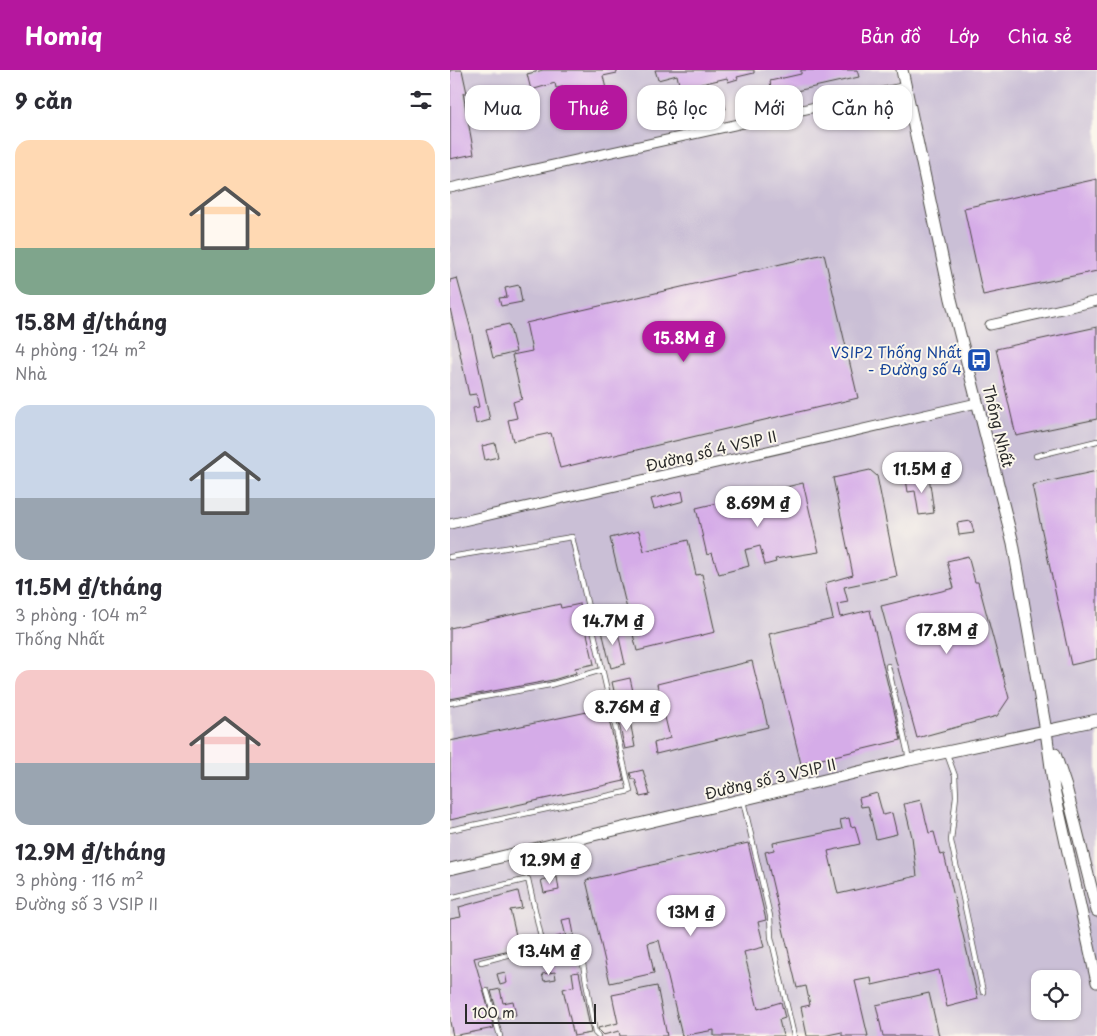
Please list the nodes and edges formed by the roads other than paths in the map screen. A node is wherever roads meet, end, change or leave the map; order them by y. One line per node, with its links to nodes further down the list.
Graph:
1 (902, 70): 2 (street, Thống Nhất)
2 (906, 85)
3 (813, 108): 5 (street)
4 (912, 115): 8 (street, Thống Nhất)
5 (450, 188)
6 (1097, 301): 7 (street)
7 (990, 325)
8 (977, 403): 11 (street, Đường số 4 VSIP II); 17 (street, Thống Nhất)
9 (1097, 441): 10 (lane)
10 (1036, 456)
11 (450, 524)
12 (450, 558): 14 (lane)
13 (888, 666): 19 (lane)
14 (602, 670): 15 (lane); 21 (lane)
15 (450, 703)
16 (1097, 720): 17 (street, Đường số 3 VSIP II)
17 (1046, 731): 18 (street, Đường số 3 VSIP II); 24 (street, Thống Nhất); 27 (street, Thống Nhất)
18 (947, 753): 19 (street, Đường số 3 VSIP II); 29 (lane)
19 (909, 760): 20 (street, Đường số 3 VSIP II)
20 (742, 800): 22 (street, Đường số 3 VSIP II); 32 (lane)
21 (450, 830)
22 (450, 869)
23 (450, 898): 25 (lane)
24 (1097, 911)
25 (480, 962)
26 (583, 964): 31 (lane)
27 (1097, 982)
28 (487, 991): 30 (lane)
29 (983, 992)
30 (500, 1036)
31 (598, 1036)
32 (794, 1036)

